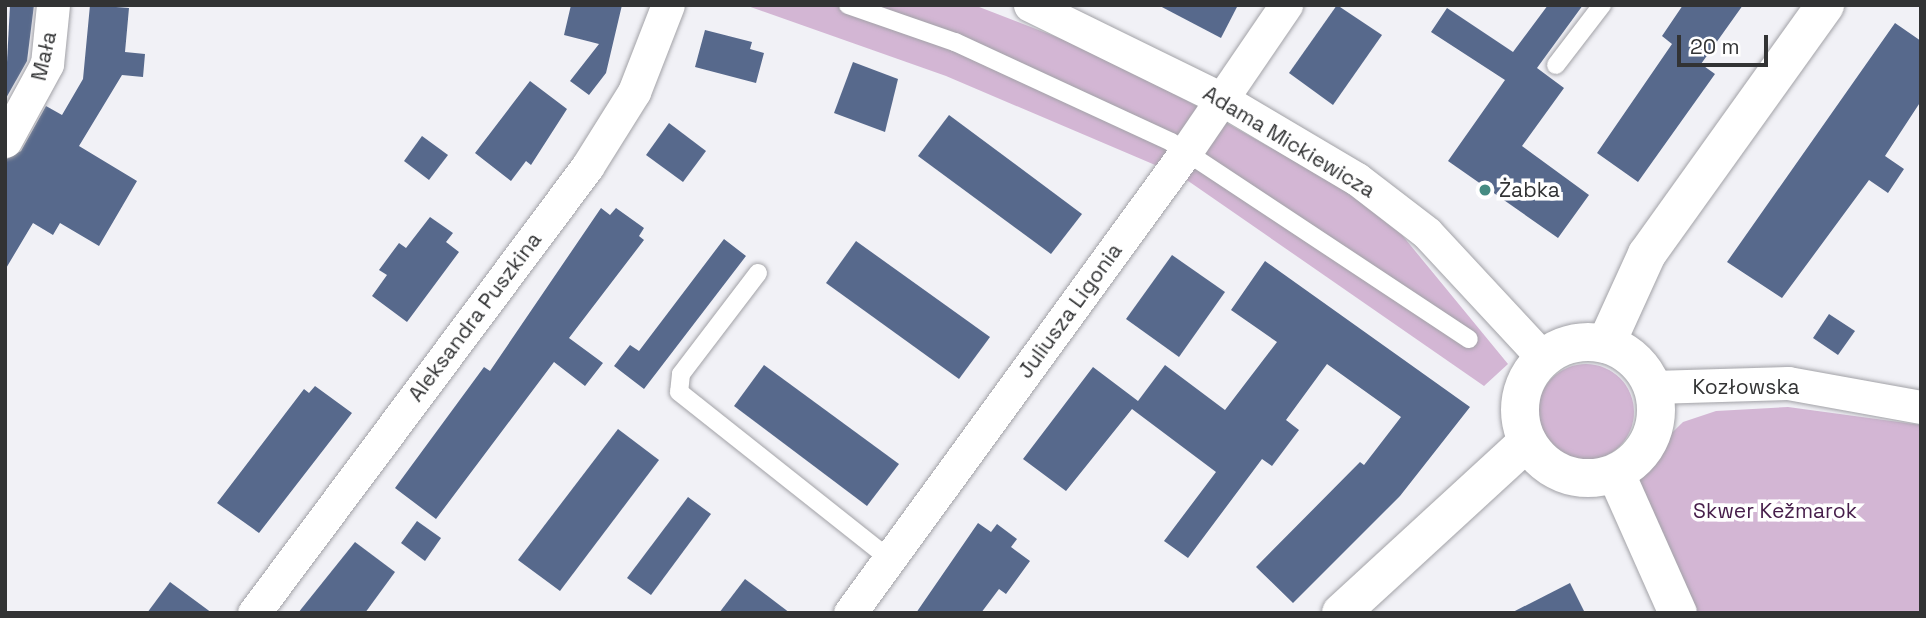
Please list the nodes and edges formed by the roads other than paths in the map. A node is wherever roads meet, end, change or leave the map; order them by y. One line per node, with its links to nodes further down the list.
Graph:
1 (53, 5): 10 (street, Mała)
2 (668, 5): 22 (street, Aleksandra Puszkina)
3 (848, 5): 11 (lane)
4 (1030, 5): 9 (street, Adama Mickiewicza)
5 (1286, 5): 9 (street, Juliusza Ligonia)
6 (1602, 5): 8 (lane)
7 (1825, 5): 14 (street)
8 (1556, 65)
9 (1220, 99): 11 (street, Juliusza Ligonia); 15 (street, Adama Mickiewicza)
10 (5, 141)
11 (1187, 150): 13 (lane); 20 (street, Juliusza Ligonia)
12 (758, 273): 20 (lane)
13 (1469, 339)
14 (1606, 344): 15 (street); 16 (street)
15 (1543, 358): 18 (street)
16 (1653, 387): 17 (street, Kozłowska); 19 (street)
17 (1921, 407)
18 (1527, 442): 19 (street); 24 (street)
19 (1616, 474): 21 (street)
20 (890, 559): 23 (street, Juliusza Ligonia)
21 (1669, 609)
22 (254, 613)
23 (850, 613)
24 (1341, 613)

